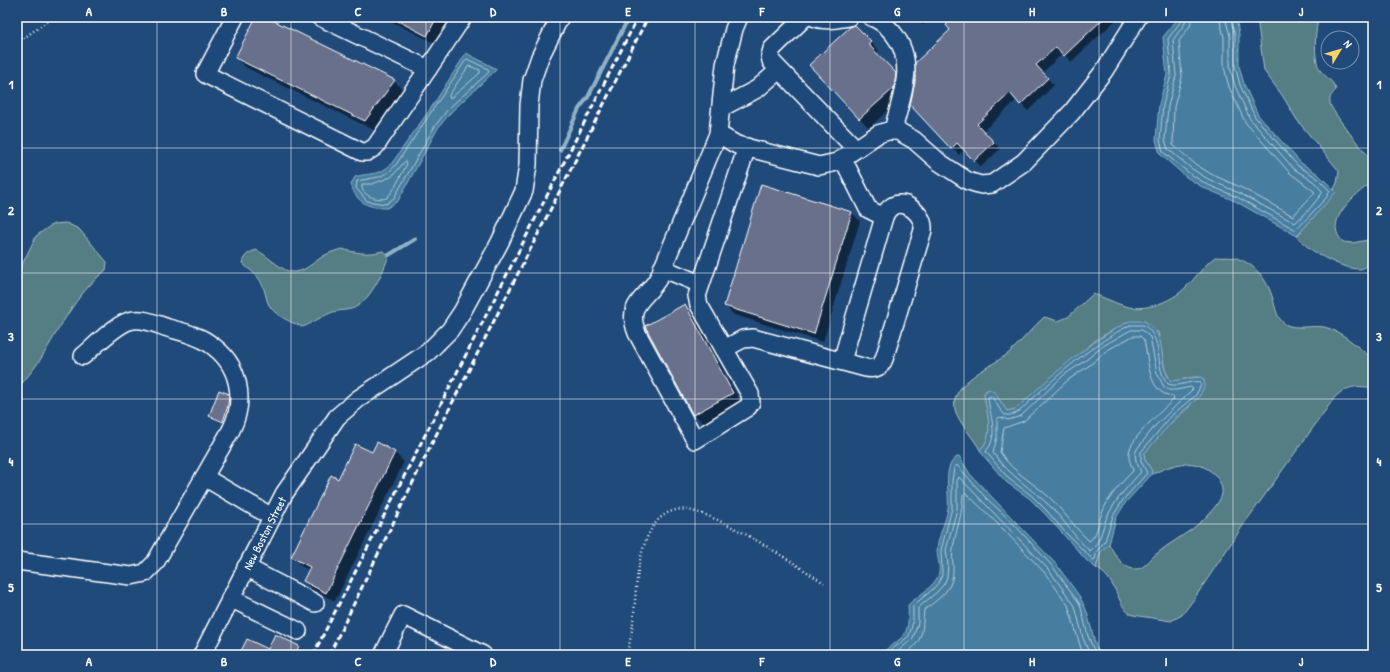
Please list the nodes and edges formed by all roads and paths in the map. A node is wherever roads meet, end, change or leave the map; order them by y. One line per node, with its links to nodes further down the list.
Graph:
1 (52, 17): 12 (path)
2 (235, 17): 13 (street)
3 (320, 17): 13 (street)
4 (463, 17): 13 (street)
5 (739, 17): 15 (street)
6 (805, 17): 14 (street)
7 (813, 17): 8 (street)
8 (849, 17)
9 (871, 17): 16 (street)
10 (1138, 17): 16 (street)
11 (558, 18): 27 (street, New Boston Street)
12 (17, 43)
13 (428, 70)
14 (779, 70): 15 (street); 19 (street)
15 (721, 108): 17 (street)
16 (893, 131): 19 (street)
17 (718, 134): 18 (street); 21 (street)
18 (747, 147): 19 (street); 22 (street)
19 (849, 154): 20 (street)
20 (884, 217): 25 (street); 25 (street)
21 (662, 268): 22 (street); 23 (street)
22 (700, 284): 23 (street)
23 (724, 349): 25 (street)
24 (83, 356): 26 (street)
25 (842, 361)
26 (204, 477): 27 (street); 28 (street)
27 (272, 517): 29 (street, New Boston Street)
28 (17, 561)
29 (246, 567): 31 (street, New Boston Street); 32 (street)
30 (824, 583): 37 (path)
31 (230, 598): 33 (street); 34 (street, New Boston Street)
32 (315, 603)
33 (298, 631)
34 (202, 655)
35 (383, 655): 36 (street)
36 (483, 655)
37 (626, 655)

